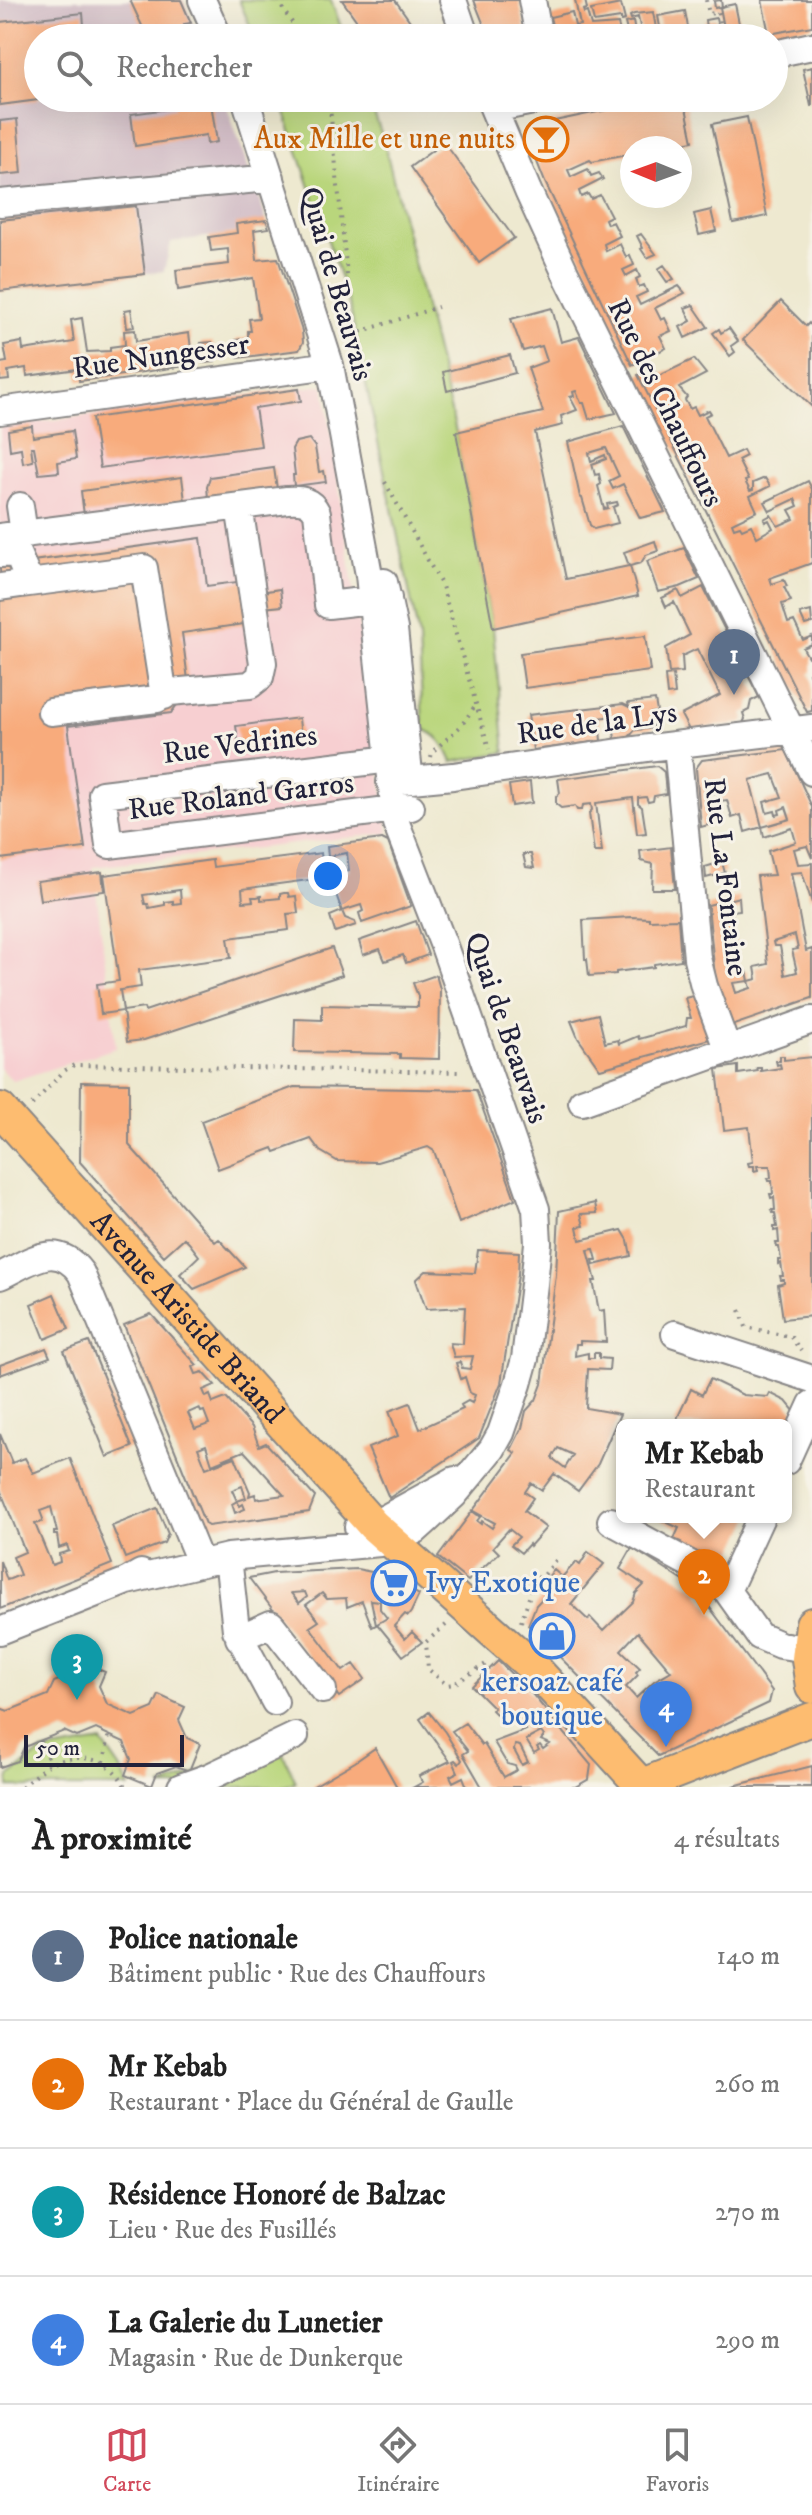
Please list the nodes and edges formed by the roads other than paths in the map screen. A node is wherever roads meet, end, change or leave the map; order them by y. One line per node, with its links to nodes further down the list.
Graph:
1 (202, 0): 4 (street)
2 (453, 0): 5 (street)
3 (532, 0): 6 (street)
4 (213, 24)
5 (461, 24)
6 (536, 24)
7 (812, 46): 8 (street)
8 (788, 51)
9 (250, 112): 11 (street, Quai de Beauvais)
10 (495, 112): 23 (street, Rue des Chauffours)
11 (271, 178): 12 (street); 13 (street, Quai de Beauvais)
12 (0, 203)
13 (330, 365): 14 (street, Rue Nungesser); 20 (street, Quai de Beauvais)
14 (0, 411)
15 (20, 506): 17 (street)
16 (239, 506): 17 (street); 20 (street); 21 (street)
17 (12, 536)
18 (0, 554): 19 (street)
19 (10, 586): 21 (street)
20 (380, 599): 25 (street, Quai de Beauvais)
21 (164, 696): 22 (street)
22 (51, 712)
23 (802, 730): 24 (street, Rue de la Lys); 26 (street, Rue des Chauffours)
24 (677, 745): 25 (street, Rue de la Lys); 30 (street, Rue La Fontaine)
25 (405, 772): 27 (street, Quai de Beauvais); 28 (street, Rue Vedrines)
26 (812, 772)
27 (402, 808): 28 (street, Rue Roland Garros); 40 (street, Quai de Beauvais)
28 (105, 817)
29 (812, 1020): 30 (street)
30 (728, 1051): 31 (street)
31 (582, 1102)
32 (7, 1117): 40 (main road, Avenue Aristide Briand)
33 (0, 1276): 42 (street)
34 (675, 1334): 35 (street)
35 (808, 1368)
36 (812, 1404): 37 (street)
37 (792, 1448)
38 (611, 1521): 43 (street)
39 (758, 1523): 43 (street)
40 (382, 1533): 41 (street); 51 (main road, Avenue Aristide Briand)
41 (227, 1550): 42 (street); 45 (street)
42 (198, 1556): 44 (street)
43 (727, 1591): 46 (street)
44 (0, 1631)
45 (239, 1638): 47 (street); 48 (street)
46 (811, 1660)
47 (323, 1690)
48 (275, 1702)
49 (812, 1719): 51 (main road)
50 (295, 1736): 52 (street)
51 (639, 1786)
52 (181, 1787)

